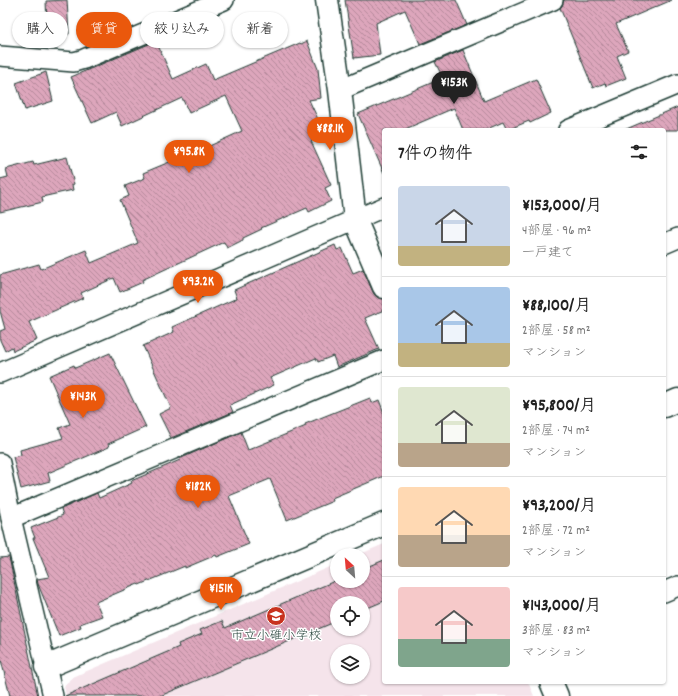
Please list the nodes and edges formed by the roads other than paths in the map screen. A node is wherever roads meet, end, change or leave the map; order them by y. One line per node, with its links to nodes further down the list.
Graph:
1 (224, 0): 4 (street)
2 (327, 0): 6 (street)
3 (553, 0): 6 (street)
4 (0, 56)
5 (678, 84): 7 (street)
6 (340, 90): 9 (street)
7 (573, 128)
8 (382, 208): 9 (street)
9 (355, 219): 12 (street); 14 (street)
10 (678, 238): 11 (street)
11 (666, 243)
12 (382, 282)
13 (382, 361): 18 (street)
14 (0, 373)
15 (678, 400): 16 (street)
16 (666, 405)
17 (0, 462): 18 (street)
18 (11, 518): 22 (street)
19 (382, 525): 22 (street)
20 (678, 586): 21 (street)
21 (666, 591)
22 (46, 667): 24 (street)
23 (552, 684): 25 (street)
24 (53, 696)
25 (557, 696)

